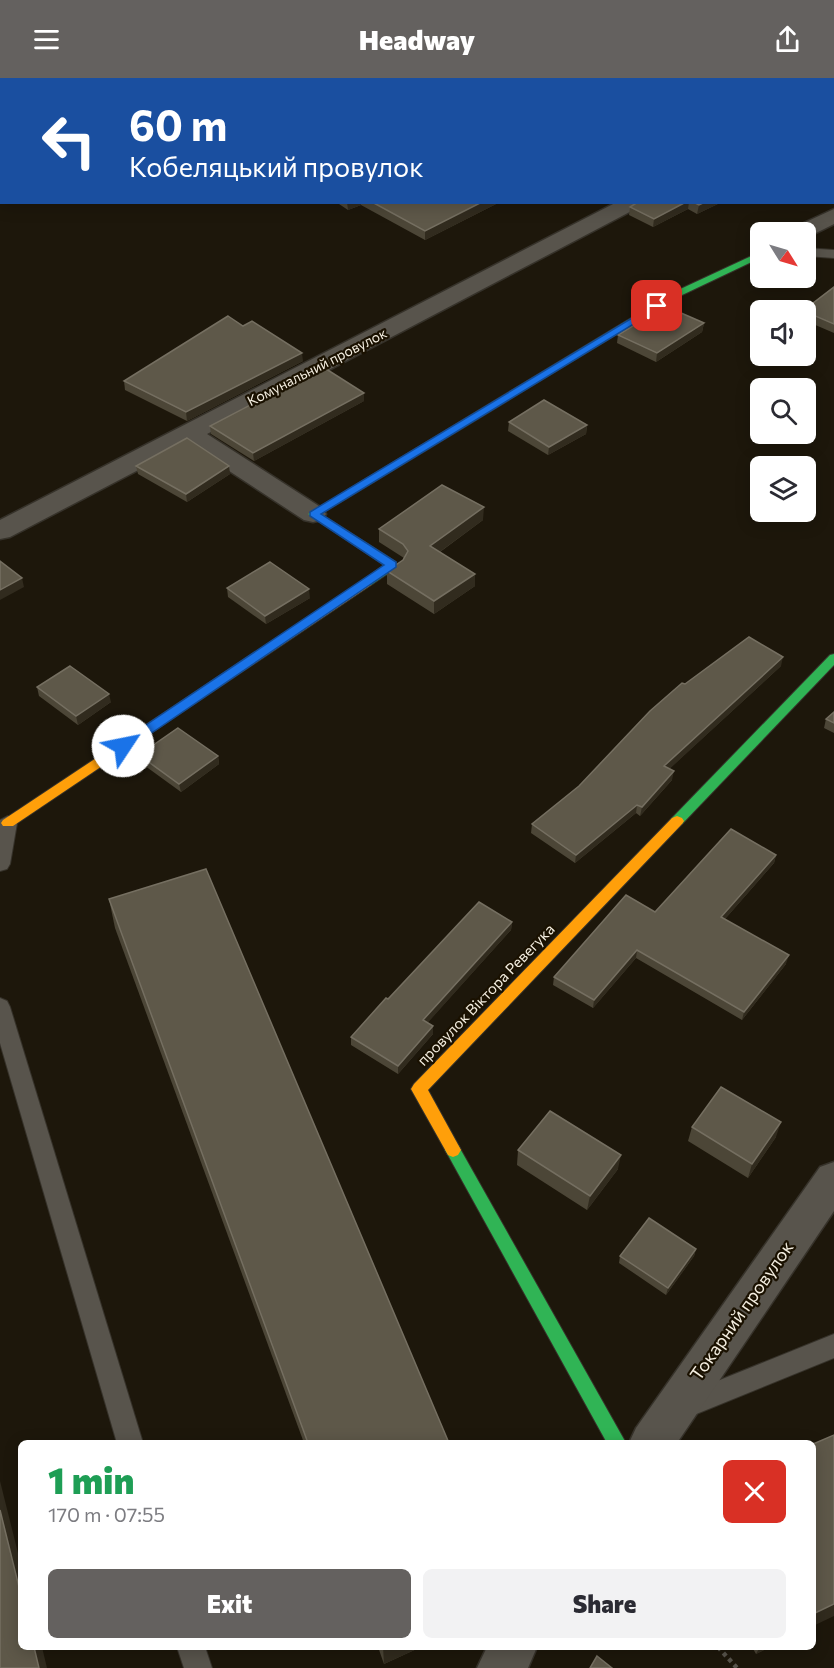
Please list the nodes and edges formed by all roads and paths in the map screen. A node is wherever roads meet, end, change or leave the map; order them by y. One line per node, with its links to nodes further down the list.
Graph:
1 (630, 204): 7 (street, Комунальний провулок)
2 (834, 215): 3 (street)
3 (816, 225)
4 (816, 253): 5 (lane)
5 (834, 254)
6 (750, 260): 8 (main road)
7 (189, 433): 8 (street); 9 (street, Комунальний провулок)
8 (314, 514): 11 (main road)
9 (0, 531)
10 (834, 658): 18 (main road, провулок Віктора Ревегука)
11 (8, 823): 12 (lane)
12 (0, 864)
13 (0, 1007): 17 (lane)
14 (834, 1179): 16 (street, Токарний провулок)
15 (834, 1346): 16 (lane)
16 (661, 1428)
17 (129, 1440)
18 (615, 1440)
19 (192, 1650): 22 (lane)
20 (512, 1650): 23 (street)
21 (721, 1650): 24 (path)
22 (198, 1668)
23 (501, 1668)
24 (737, 1668)

